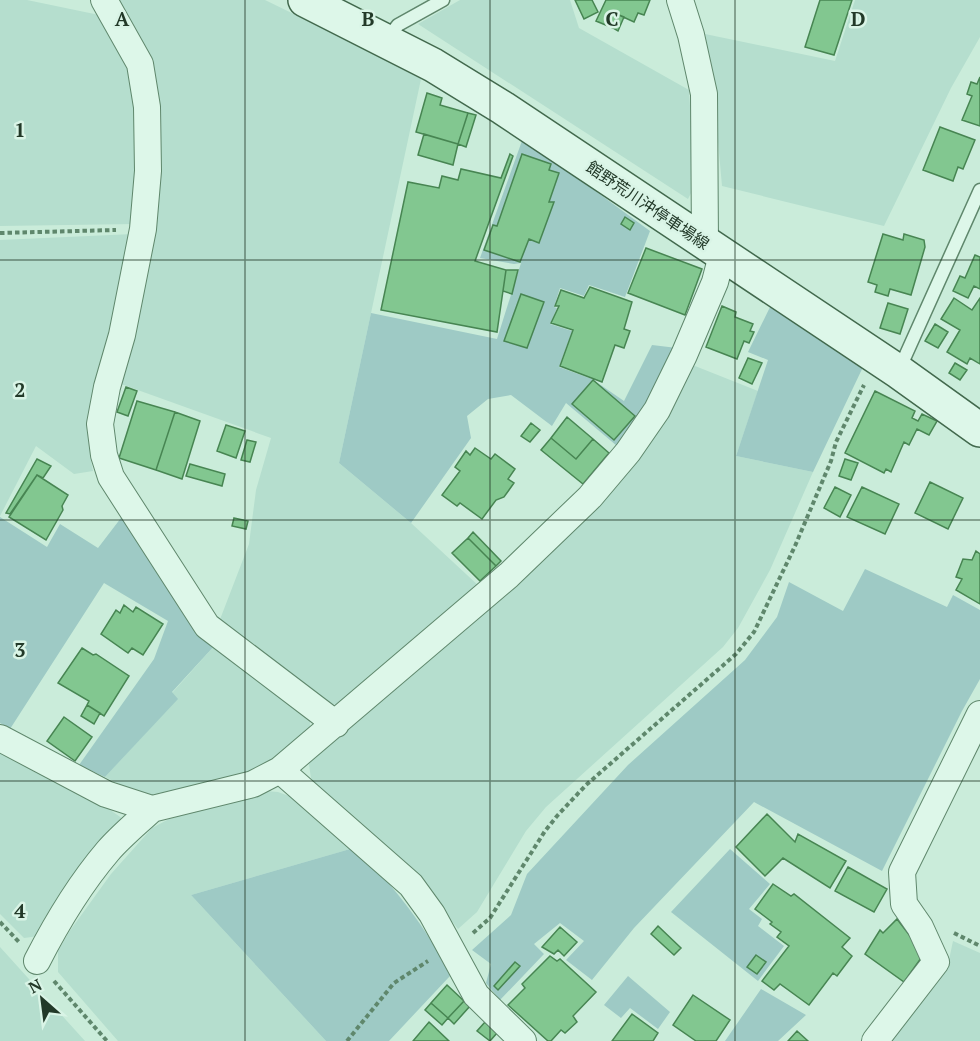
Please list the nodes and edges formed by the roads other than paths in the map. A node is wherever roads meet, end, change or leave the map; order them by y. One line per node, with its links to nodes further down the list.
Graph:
1 (104, 0): 11 (street)
2 (305, 0): 5 (main road, 館野荒川沖停車場線)
3 (442, 0): 5 (lane)
4 (680, 0): 7 (street)
5 (386, 40): 7 (main road, 館野荒川沖停車場線)
6 (980, 190): 8 (lane)
7 (713, 249): 8 (main road, 館野荒川沖停車場線); 11 (street)
8 (888, 364): 9 (main road, 館野荒川沖停車場線)
9 (980, 430)
10 (980, 714): 17 (street)
11 (336, 724): 13 (street)
12 (0, 738): 14 (street)
13 (280, 770): 14 (street); 16 (street)
14 (152, 809): 15 (street)
15 (37, 962)
16 (523, 1041)
17 (875, 1041)

